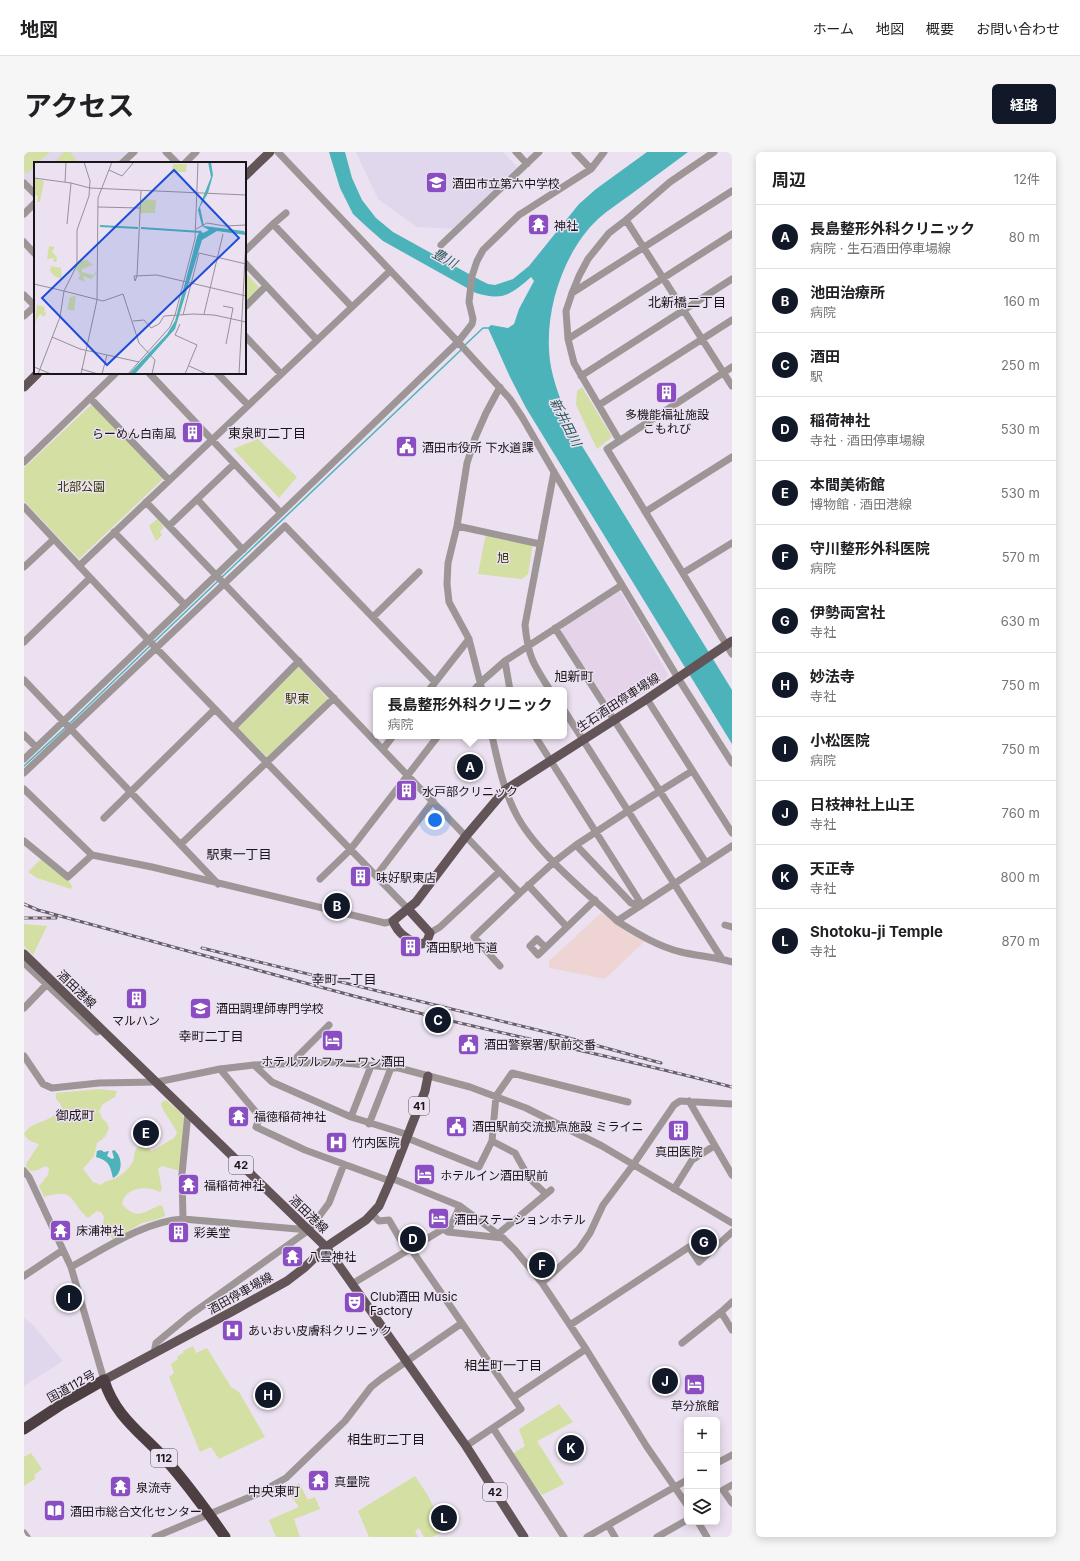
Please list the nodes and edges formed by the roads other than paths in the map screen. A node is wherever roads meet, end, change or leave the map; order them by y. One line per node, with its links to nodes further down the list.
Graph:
1 (134, 152): 11 (street)
2 (166, 152): 12 (street)
3 (196, 152): 13 (street)
4 (270, 152): 16 (main road)
5 (278, 152): 32 (street)
6 (516, 152): 14 (street)
7 (539, 152): 14 (street)
8 (575, 152): 15 (street)
9 (604, 152): 15 (street)
10 (714, 152): 23 (street)
11 (123, 162)
12 (176, 162)
13 (185, 162)
14 (527, 164): 27 (street)
15 (591, 169): 49 (street)
16 (246, 175)
17 (24, 183): 19 (street)
18 (732, 191): 28 (street)
19 (34, 193)
20 (34, 204): 22 (street)
21 (286, 213): 24 (street)
22 (24, 214)
23 (626, 220): 28 (street); 36 (street)
24 (274, 224): 29 (street); 40 (street)
25 (732, 234): 33 (street)
26 (24, 242): 30 (street)
27 (441, 246)
28 (644, 248): 33 (street); 36 (street)
29 (246, 250)
30 (34, 253)
31 (246, 264): 35 (street)
32 (390, 270): 40 (street); 49 (street)
33 (664, 279): 42 (street); 46 (street)
34 (732, 279): 42 (street)
35 (266, 286): 39 (street); 48 (street)
36 (572, 293): 46 (street)
37 (24, 295): 38 (street)
38 (34, 305)
39 (246, 306)
40 (352, 306): 48 (street)
41 (34, 307): 43 (street)
42 (683, 309): 47 (street); 57 (street)
43 (24, 316)
44 (732, 320): 47 (street)
45 (246, 337): 56 (street)
46 (568, 339): 57 (street)
47 (702, 339): 51 (street); 63 (street)
48 (316, 340): 56 (street)
49 (458, 342): 60 (street); 75 (street)
50 (732, 367): 51 (street)
51 (724, 373): 58 (street); 65 (street)
52 (37, 374): 59 (main road)
53 (115, 374): 61 (street)
54 (150, 374): 64 (street)
55 (218, 374): 62 (street)
56 (281, 374): 62 (street)
57 (581, 376): 63 (street)
58 (732, 386)
59 (24, 387)
60 (500, 387): 69 (street); 77 (street)
61 (90, 398): 67 (street); 70 (street)
62 (248, 405): 64 (street)
63 (599, 405): 65 (street)
64 (211, 439): 68 (street); 70 (street)
65 (620, 440): 74 (street)
66 (732, 457): 74 (street)
67 (24, 462)
68 (234, 464): 71 (street); 75 (street)
69 (554, 472): 81 (street); 90 (street)
70 (169, 480): 72 (street)
71 (197, 499): 76 (street); 82 (street)
72 (146, 502): 76 (street); 78 (street)
73 (24, 507): 79 (street)
74 (645, 512): 86 (street)
75 (281, 513): 82 (street)
76 (169, 526): 87 (street)
77 (457, 526): 81 (street); 94 (street)
78 (114, 532): 83 (street); 91 (street)
79 (54, 539): 83 (street); 84 (street)
80 (732, 543): 86 (street)
81 (540, 544): 98 (street)
82 (243, 550): 87 (street)
83 (79, 566): 88 (street)
84 (24, 568)
85 (419, 572): 92 (street)
86 (683, 573): 97 (street)
87 (216, 575): 89 (street); 91 (street)
88 (90, 578): 95 (street); 96 (street)
89 (224, 583): 92 (street); 99 (street); 101 (street)
90 (622, 585): 93 (street); 103 (street)
91 (185, 605): 95 (street)
92 (373, 617): 105 (street)
93 (555, 628): 98 (street); 116 (street)
94 (468, 639): 105 (street); 106 (street)
95 (148, 640): 99 (street); 117 (street)
96 (24, 642)
97 (726, 645): 100 (street); 103 (main road, 生石酒田停車場線)
98 (527, 646): 102 (street); 111 (street)
99 (156, 648): 114 (street); 119 (street)
100 (732, 654)
101 (299, 661): 112 (street); 118 (street)
102 (505, 661): 106 (street); 110 (street)
103 (681, 676): 113 (main road, 生石酒田停車場線); 133 (street)
104 (24, 680): 117 (street)
105 (435, 682): 107 (street)
106 (481, 682): 108 (street); 109 (street)
107 (431, 687)
108 (477, 687)
109 (482, 687)
110 (509, 687)
111 (548, 687)
112 (334, 698): 122 (street); 132 (street)
113 (647, 699): 116 (main road, 生石酒田停車場線); 134 (street)
114 (215, 709): 118 (street); 140 (street)
115 (567, 715): 127 (street)
116 (614, 719): 127 (main road, 生石酒田停車場線); 139 (street)
117 (63, 721): 119 (street); 128 (street)
118 (233, 728): 132 (street)
119 (71, 729): 135 (street); 140 (street)
120 (24, 735): 128 (street)
121 (373, 739): 129 (street)
122 (373, 739)
123 (391, 739): 129 (street)
124 (436, 739): 136 (street)
125 (493, 739): 138 (street)
126 (537, 739): 131 (street)
127 (583, 739): 131 (main road, 生石酒田停車場線); 142 (street)
128 (36, 747): 130 (street)
129 (383, 749): 136 (street)
130 (24, 759)
131 (550, 761): 138 (main road, 生石酒田停車場線); 144 (street)
132 (267, 763): 148 (street); 151 (street)
133 (732, 763)
134 (692, 771): 139 (street); 145 (street)
135 (24, 773)
136 (408, 775): 141 (street); 151 (street)
137 (24, 789): 152 (street)
138 (505, 790): 146 (main road, 生石酒田停車場線); 153 (street)
139 (660, 791): 142 (street); 154 (street)
140 (131, 792): 143 (street); 148 (street)
141 (433, 801): 146 (street); 156 (street)
142 (628, 811): 144 (street); 159 (street)
143 (104, 818)
144 (596, 832): 149 (street); 163 (street)
145 (732, 833)
146 (466, 836): 155 (street); 164 (main road, 生石酒田停車場線)
147 (24, 841): 152 (street)
148 (181, 844): 158 (street)
149 (576, 845): 153 (street); 163 (street)
150 (732, 846): 154 (street)
151 (350, 850): 156 (street); 157 (street)
152 (92, 855): 158 (street)
153 (554, 862): 160 (street); 162 (street)
154 (706, 863): 159 (street)
155 (499, 872): 161 (street); 168 (street)
156 (376, 876): 164 (street)
157 (320, 879)
158 (218, 884): 165 (street)
159 (674, 884): 163 (street); 171 (street)
160 (528, 886): 161 (street); 167 (street)
161 (520, 893): 174 (street)
162 (596, 900): 166 (street); 167 (street)
163 (642, 905): 166 (street)
164 (408, 909): 165 (main road, 生石酒田停車場線); 168 (main road)
165 (393, 921): 168 (main road)
166 (617, 921): 171 (street)
167 (567, 927): 169 (street)
168 (430, 933)
169 (547, 946)
170 (24, 954): 178 (main road, 酒田港線 / 42)
171 (722, 959): 172 (street)
172 (732, 962)
173 (24, 963): 175 (street)
174 (500, 966)
175 (47, 984): 176 (street); 178 (street)
176 (24, 1008)
177 (328, 1025): 180 (street)
178 (102, 1029): 186 (main road, 酒田港線 / 42)
179 (24, 1056): 186 (street)
180 (295, 1063): 181 (street); 182 (street)
181 (254, 1065): 184 (street); 192 (street)
182 (370, 1066): 183 (street); 192 (street)
183 (390, 1068): 185 (street); 193 (street)
184 (220, 1069): 186 (street); 197 (street)
185 (428, 1076): 187 (street); 194 (main road, 酒田停車場線 / 41)
186 (157, 1082): 191 (main road, 酒田港線 / 42)
187 (496, 1096): 189 (street); 195 (street); 198 (street)
188 (689, 1101): 190 (street); 196 (street); 198 (street)
189 (628, 1102)
190 (732, 1104)
191 (188, 1113): 205 (street); 207 (main road, 酒田港線 / 42)
192 (351, 1117): 193 (street)
193 (369, 1124): 194 (street)
194 (408, 1137): 195 (street); 201 (main road, 酒田停車場線 / 41)
195 (492, 1141): 210 (street)
196 (714, 1146): 200 (street); 202 (street)
197 (344, 1164): 201 (street); 207 (street)
198 (633, 1165): 202 (street); 216 (street)
199 (24, 1171): 212 (street)
200 (732, 1175)
201 (391, 1180): 203 (street); 204 (main road, 酒田停車場線 / 41)
202 (674, 1189): 206 (street)
203 (460, 1206): 208 (street); 210 (street)
204 (372, 1214): 211 (main road, 酒田停車場線 / 41); 213 (street)
205 (183, 1219): 207 (street); 214 (street)
206 (732, 1223)
207 (309, 1230): 211 (main road, 酒田港線 / 42); 225 (street)
208 (448, 1232): 210 (street); 213 (street)
209 (732, 1232): 221 (street)
210 (501, 1236): 216 (street)
211 (326, 1247): 217 (main road, 酒田港線 / 42); 225 (main road, 酒田停車場線 / 41)
212 (63, 1250): 214 (street); 215 (street)
213 (409, 1250): 217 (street); 220 (street)
214 (71, 1267): 227 (street)
215 (24, 1276)
216 (542, 1283): 221 (street)
217 (352, 1284): 226 (main road, 酒田港線 / 42)
218 (732, 1302): 219 (street)
219 (721, 1312): 222 (street); 223 (street)
220 (462, 1323): 226 (street); 228 (street)
221 (570, 1325): 224 (street)
222 (732, 1330)
223 (682, 1343)
224 (586, 1349): 228 (street); 236 (street)
225 (154, 1353): 227 (main road, 酒田停車場線 / 41)
226 (407, 1362): 231 (main road, 酒田港線 / 42); 239 (street)
227 (104, 1380): 230 (highway, 国道112号); 239 (highway, 国道112号 / 112)
228 (514, 1396): 229 (street)
229 (493, 1428): 231 (street); 248 (street)
230 (24, 1429)
231 (466, 1446): 247 (main road, 酒田港線 / 42)
232 (732, 1454): 233 (street)
233 (720, 1461)
234 (684, 1482): 236 (street)
235 (732, 1485): 238 (street)
236 (675, 1487): 237 (street); 241 (street)
237 (684, 1500)
238 (732, 1503)
239 (210, 1515): 245 (street); 246 (highway, 国道112号 / 112)
240 (684, 1522): 251 (street)
241 (608, 1525): 249 (street); 250 (street)
242 (700, 1525): 252 (street)
243 (24, 1533): 244 (street)
244 (27, 1537)
245 (155, 1537)
246 (225, 1537)
247 (524, 1537)
248 (564, 1537)
249 (587, 1537)
250 (615, 1537)
251 (658, 1537)
252 (707, 1537)

